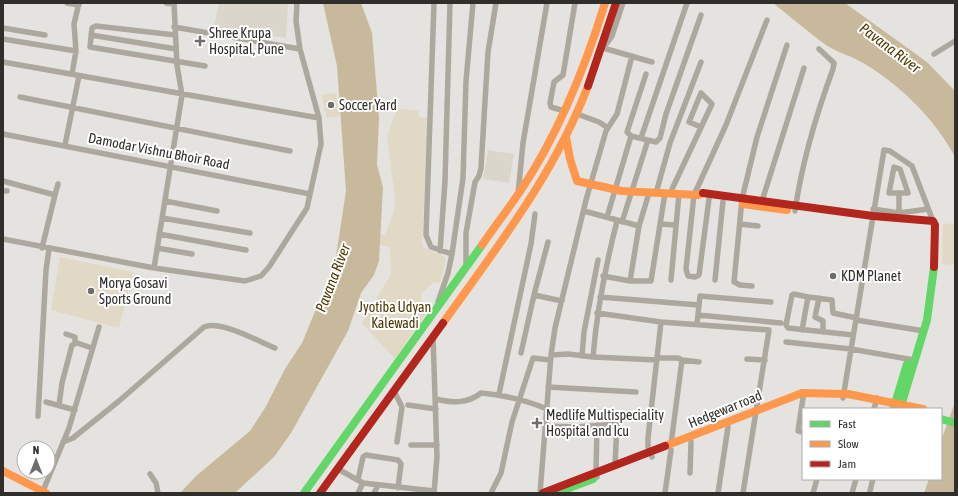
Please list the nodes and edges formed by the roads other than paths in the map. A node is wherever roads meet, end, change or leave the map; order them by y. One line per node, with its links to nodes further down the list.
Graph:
1 (67, 3): 14 (street)
2 (166, 3): 15 (street)
3 (297, 3): 28 (street)
4 (434, 3): 105 (street)
5 (450, 3): 105 (street)
6 (473, 3): 107 (street)
7 (496, 3): 109 (street)
8 (547, 3): 71 (street)
9 (575, 3): 45 (street)
10 (605, 3): 45 (main road)
11 (616, 3): 26 (main road)
12 (623, 3): 26 (street)
13 (687, 3): 54 (street)
14 (79, 4): 30 (street)
15 (174, 4): 18 (street)
16 (701, 15): 55 (street)
17 (767, 20): 75 (street)
18 (174, 27): 21 (street); 28 (street)
19 (3, 28): 20 (street)
20 (45, 35)
21 (175, 35): 22 (street); 27 (street)
22 (91, 36): 27 (street); 33 (street)
23 (3, 38): 30 (street)
24 (955, 42): 31 (street)
25 (787, 45): 79 (street)
26 (603, 48): 32 (street); 46 (main road)
27 (176, 49): 33 (street)
28 (300, 49): 47 (street)
29 (819, 49): 81 (street)
30 (76, 51): 39 (street)
31 (934, 54)
32 (632, 56): 35 (street); 49 (street)
33 (177, 61): 37 (street); 42 (street)
34 (3, 62): 39 (street)
35 (652, 62)
36 (701, 62): 57 (street)
37 (205, 66)
38 (804, 68): 80 (street)
39 (72, 74): 41 (street)
40 (646, 74): 52 (street)
41 (79, 76): 42 (street); 44 (street)
42 (182, 95): 47 (street); 50 (street)
43 (20, 98): 44 (street)
44 (72, 108): 50 (street); 58 (street)
45 (564, 111): 60 (main road)
46 (577, 114): 49 (street); 53 (main road)
47 (319, 118): 70 (street)
48 (701, 127): 48 (street); 69 (street)
49 (608, 128): 65 (street)
50 (178, 129): 59 (street); 61 (street)
51 (3, 134): 58 (street, Damodar Vishnu Bhoir Road)
52 (632, 136): 54 (street); 66 (street)
53 (566, 137): 62 (main road); 65 (main road)
54 (641, 138): 56 (street)
55 (660, 138): 56 (street); 57 (street)
56 (648, 140): 67 (street)
57 (670, 143): 68 (street)
58 (66, 145): 61 (street, Damodar Vishnu Bhoir Road)
59 (290, 151)
60 (536, 165): 62 (main road); 71 (main road)
61 (171, 166): 70 (street, Damodar Vishnu Bhoir Road); 77 (street)
62 (547, 172): 132 (main road)
63 (3, 181): 74 (street)
64 (58, 184): 74 (street)
65 (590, 186): 66 (main road); 84 (street)
66 (615, 190): 67 (main road); 88 (street)
67 (631, 191): 68 (main road); 90 (street)
68 (652, 193): 69 (main road); 94 (street)
69 (668, 193): 72 (main road); 92 (street)
70 (310, 194): 110 (street)
71 (518, 194): 109 (main road)
72 (679, 194): 75 (main road); 95 (street)
73 (899, 194): 73 (street); 87 (street)
74 (55, 195): 101 (street)
75 (696, 195): 76 (main road); 76 (street); 79 (main road)
76 (709, 199): 78 (main road)
77 (165, 201): 83 (street); 89 (street)
78 (723, 201): 79 (main road); 113 (street)
79 (741, 201): 80 (main road); 81 (main road); 93 (street)
80 (762, 201): 81 (main road)
81 (796, 208): 86 (main road)
82 (928, 209): 86 (street); 87 (street); 91 (street)
83 (217, 211)
84 (584, 211): 88 (street); 120 (street)
85 (536, 214): 157 (street)
86 (873, 215): 87 (main road); 127 (street); 134 (main road)
87 (899, 215): 91 (main road)
88 (607, 217): 90 (street)
89 (162, 218): 97 (street); 98 (street)
90 (619, 221): 94 (street); 111 (street)
91 (933, 221): 134 (main road)
92 (660, 224): 95 (street); 114 (street)
93 (740, 224): 96 (street); 115 (street)
94 (639, 226): 114 (street)
95 (676, 226): 112 (street)
96 (758, 226)
97 (159, 234): 102 (street); 104 (street)
98 (250, 234)
99 (3, 239): 101 (street)
100 (548, 242): 116 (street)
101 (42, 248): 103 (street)
102 (157, 248): 106 (street); 110 (street)
103 (49, 249): 110 (street); 173 (street)
104 (246, 250)
105 (440, 251): 107 (street)
106 (192, 254)
107 (452, 254): 123 (street)
108 (598, 260): 145 (street)
109 (466, 267): 123 (main road)
110 (154, 268)
111 (603, 276): 114 (street); 117 (street)
112 (671, 280)
113 (715, 280)
114 (630, 282)
115 (752, 286)
116 (534, 295): 120 (street); 144 (street)
117 (600, 297): 122 (street); 124 (street)
118 (808, 297): 119 (street); 133 (street); 133 (street)
119 (819, 298): 127 (street); 135 (street)
120 (562, 301): 147 (street)
121 (771, 302): 122 (street)
122 (699, 304): 125 (street)
123 (437, 307): 126 (main road)
124 (596, 313): 128 (street); 146 (street)
125 (698, 315): 129 (street); 130 (street)
126 (429, 318): 132 (main road); 207 (main road)
127 (857, 319): 134 (street); 137 (street)
128 (661, 322): 130 (street); 148 (street)
129 (781, 322)
130 (697, 324): 151 (street)
131 (99, 327): 141 (street)
132 (440, 327): 138 (main road)
133 (802, 330): 135 (street)
134 (922, 331): 152 (main road)
135 (822, 332): 137 (street)
136 (66, 334): 140 (street)
137 (853, 335): 143 (street)
138 (433, 336): 155 (main road); 160 (street)
139 (786, 342): 143 (street)
140 (75, 343): 141 (street); 164 (street)
141 (92, 348): 169 (street)
142 (275, 348): 181 (street)
143 (851, 348): 152 (street); 158 (street)
144 (521, 353)
145 (582, 356): 146 (street); 147 (street)
146 (593, 357): 148 (street)
147 (550, 358): 154 (street); 161 (street)
148 (657, 359): 150 (street); 187 (street)
149 (747, 359): 151 (street)
150 (682, 360): 153 (street); 186 (street)
151 (765, 360): 171 (street)
152 (912, 360): 166 (main road)
153 (698, 362)
154 (548, 387): 156 (street); 170 (street)
155 (394, 391): 182 (street); 189 (main road)
156 (636, 392)
157 (499, 394): 160 (street); 161 (street)
158 (844, 395): 159 (main road, Hedgewar road); 163 (main road, Hedgewar road); 171 (main road, Hedgewar road)
159 (803, 398): 171 (main road, Hedgewar road); 180 (street)
160 (436, 399): 168 (street)
161 (518, 400): 170 (street); 211 (street)
162 (46, 402): 164 (street)
163 (876, 403): 166 (main road, Hedgewar road)
164 (59, 405): 169 (street)
165 (408, 405): 168 (street)
166 (898, 407): 167 (main road, Hedgewar road)
167 (910, 408)
168 (436, 409): 185 (street)
169 (75, 410): 181 (street)
170 (547, 410): 178 (street)
171 (756, 413): 179 (main road, Hedgewar road); 186 (main road, Hedgewar road); 216 (street)
172 (942, 413): 174 (main road)
173 (38, 416)
174 (955, 418)
175 (942, 419): 176 (main road)
176 (955, 423)
177 (597, 425): 178 (street); 188 (street); 193 (street)
178 (545, 426): 212 (street)
179 (728, 427): 183 (main road, Hedgewar road); 215 (street)
180 (802, 432)
181 (63, 442): 203 (street)
182 (398, 442)
183 (691, 442): 186 (main road, Hedgewar road); 191 (street)
184 (411, 445): 185 (street)
185 (437, 445): 205 (street)
186 (671, 447): 187 (main road, Hedgewar road); 214 (street)
187 (651, 455): 188 (main road, Hedgewar road); 193 (main road, Hedgewar road)
188 (615, 465): 193 (main road, Hedgewar road)
189 (338, 469): 197 (street); 208 (main road)
190 (3, 471): 203 (main road)
191 (690, 473)
192 (150, 474): 206 (street)
193 (596, 474): 201 (main road, Hedgewar road)
194 (817, 480): 217 (street)
195 (856, 480): 218 (street)
196 (874, 480): 202 (street)
197 (360, 481): 198 (street); 199 (street); 209 (street)
198 (378, 485): 199 (street); 210 (street)
199 (398, 488): 200 (street)
200 (406, 491): 204 (street)
201 (560, 491): 213 (main road, Hedgewar road)
202 (870, 491)
203 (44, 492)
204 (426, 492): 205 (street)
205 (434, 492)
206 (158, 493)
207 (304, 493)
208 (320, 493)
209 (358, 493)
210 (374, 493)
211 (491, 493)
212 (540, 493)
213 (543, 493)
214 (665, 493)
215 (718, 493)
216 (743, 493)
217 (813, 493)
218 (852, 493)

